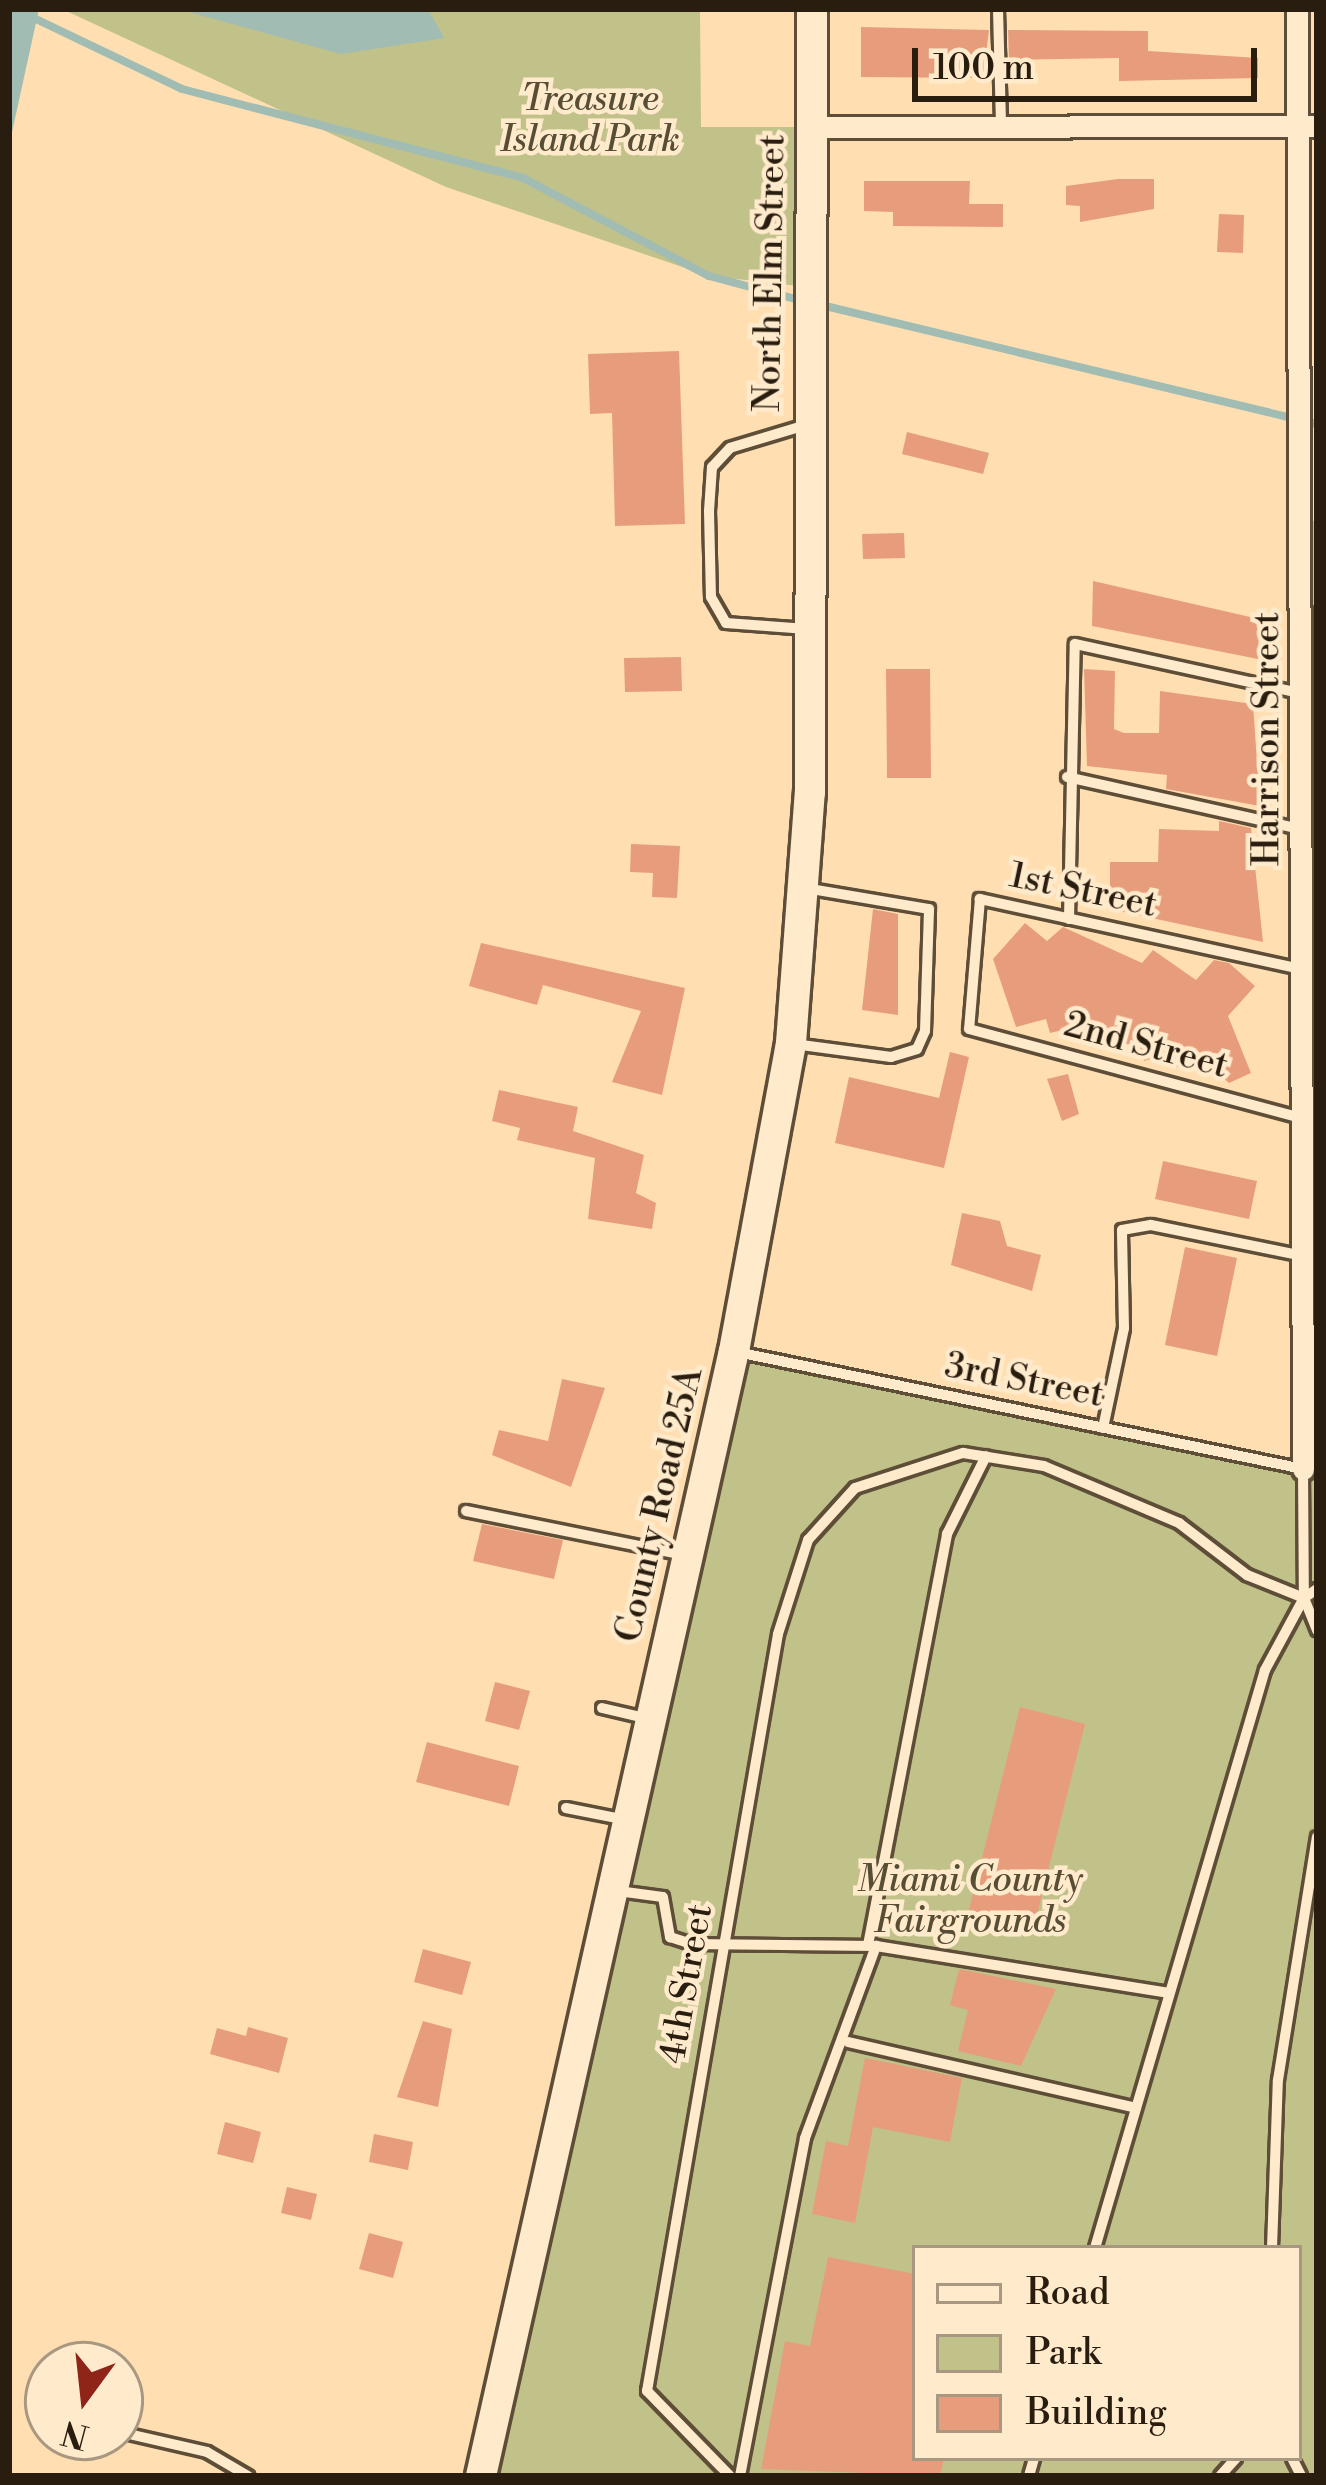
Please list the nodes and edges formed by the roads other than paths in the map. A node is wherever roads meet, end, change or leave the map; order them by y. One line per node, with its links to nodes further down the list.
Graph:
1 (812, 9): 5 (main road, North Elm Street)
2 (998, 9): 6 (lane)
3 (1297, 9): 4 (street, Harrison Street)
4 (1307, 126): 6 (street); 10 (street, Harrison Street)
5 (812, 127): 6 (street); 7 (main road, North Elm Street)
6 (1001, 127)
7 (808, 424): 8 (main road, North Elm Street); 9 (lane)
8 (809, 537): 9 (main road, County Road 25A)
9 (811, 629): 13 (main road, County Road 25A)
10 (1300, 693): 11 (lane); 12 (street, Harrison Street)
11 (1066, 777): 12 (lane); 14 (lane)
12 (1300, 829): 15 (street, Harrison Street)
13 (803, 888): 17 (main road, County Road 25A); 17 (lane)
14 (1069, 919): 15 (lane, 1st Street); 16 (lane, 1st Street)
15 (1301, 969): 18 (street, Harrison Street)
16 (969, 1029): 18 (lane, 2nd Street)
17 (791, 1043): 20 (main road, County Road 25A)
18 (1308, 1120): 19 (street, Harrison Street)
19 (1306, 1256): 21 (lane); 23 (street, Harrison Street)
20 (734, 1352): 21 (lane, 3rd Street); 25 (main road, County Road 25A)
21 (1103, 1428): 23 (lane, 3rd Street)
22 (986, 1456): 27 (lane); 35 (lane, 4th Street); 36 (lane)
23 (1303, 1468): 27 (lane)
24 (466, 1510): 25 (lane)
25 (688, 1556): 30 (main road, County Road 25A)
26 (1317, 1589): 27 (lane)
27 (1304, 1598): 28 (lane); 37 (lane)
28 (1317, 1630)
29 (602, 1708): 30 (lane)
30 (652, 1720): 32 (main road, County Road 25A)
31 (566, 1808): 32 (lane)
32 (629, 1821): 34 (main road, County Road 25A)
33 (1317, 1837): 41 (lane)
34 (614, 1891): 35 (lane); 44 (main road, County Road 25A)
35 (726, 1937): 36 (lane); 45 (lane, 4th Street)
36 (872, 1945): 37 (lane); 38 (lane)
37 (1169, 1993): 39 (lane)
38 (848, 2042): 39 (lane); 46 (lane)
39 (1136, 2108): 40 (lane)
40 (1096, 2245)
41 (1272, 2245)
42 (144, 2438): 43 (lane)
43 (248, 2476)
44 (481, 2476)
45 (730, 2476)
46 (740, 2476)

